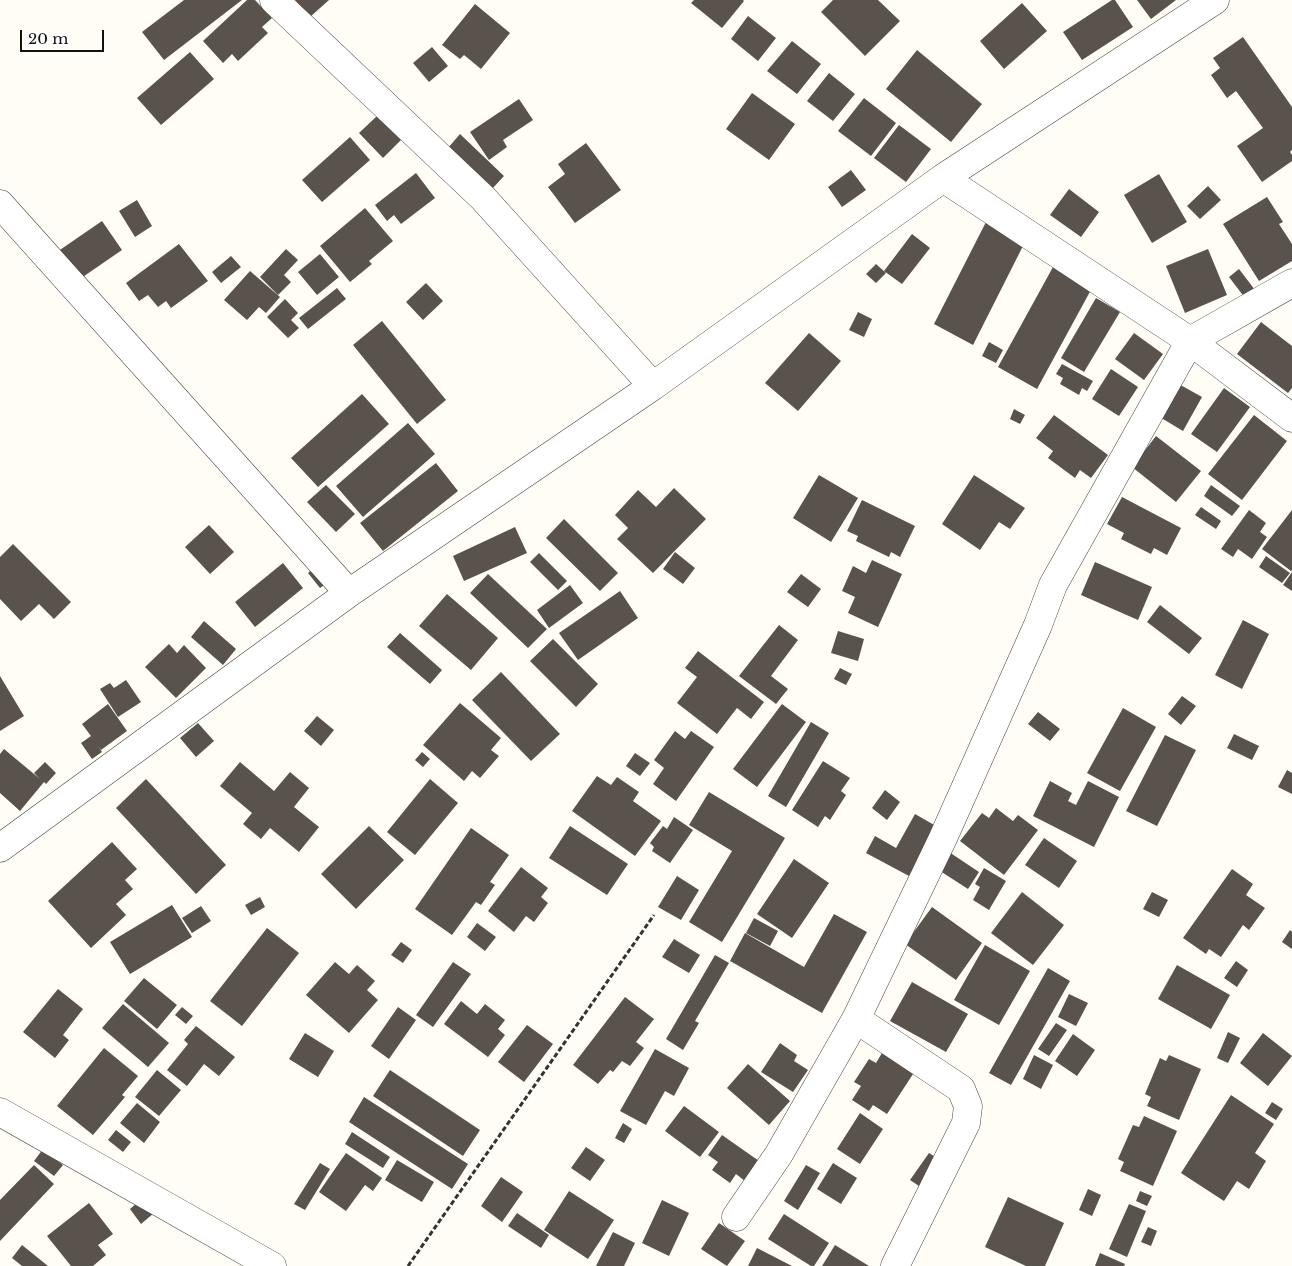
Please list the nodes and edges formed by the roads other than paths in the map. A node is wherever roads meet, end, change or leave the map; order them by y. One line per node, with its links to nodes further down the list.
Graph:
1 (274, 0): 7 (street)
2 (1215, 0): 3 (street)
3 (944, 178): 6 (street); 7 (street)
4 (0, 204): 9 (street)
5 (1292, 283): 6 (street)
6 (1190, 341): 8 (street); 11 (street)
7 (653, 386): 9 (street)
8 (1292, 418)
9 (350, 592): 10 (street)
10 (0, 848)
11 (856, 1020): 13 (street); 15 (street)
12 (0, 1112): 14 (street)
13 (736, 1217)
14 (272, 1266)
15 (895, 1266)

